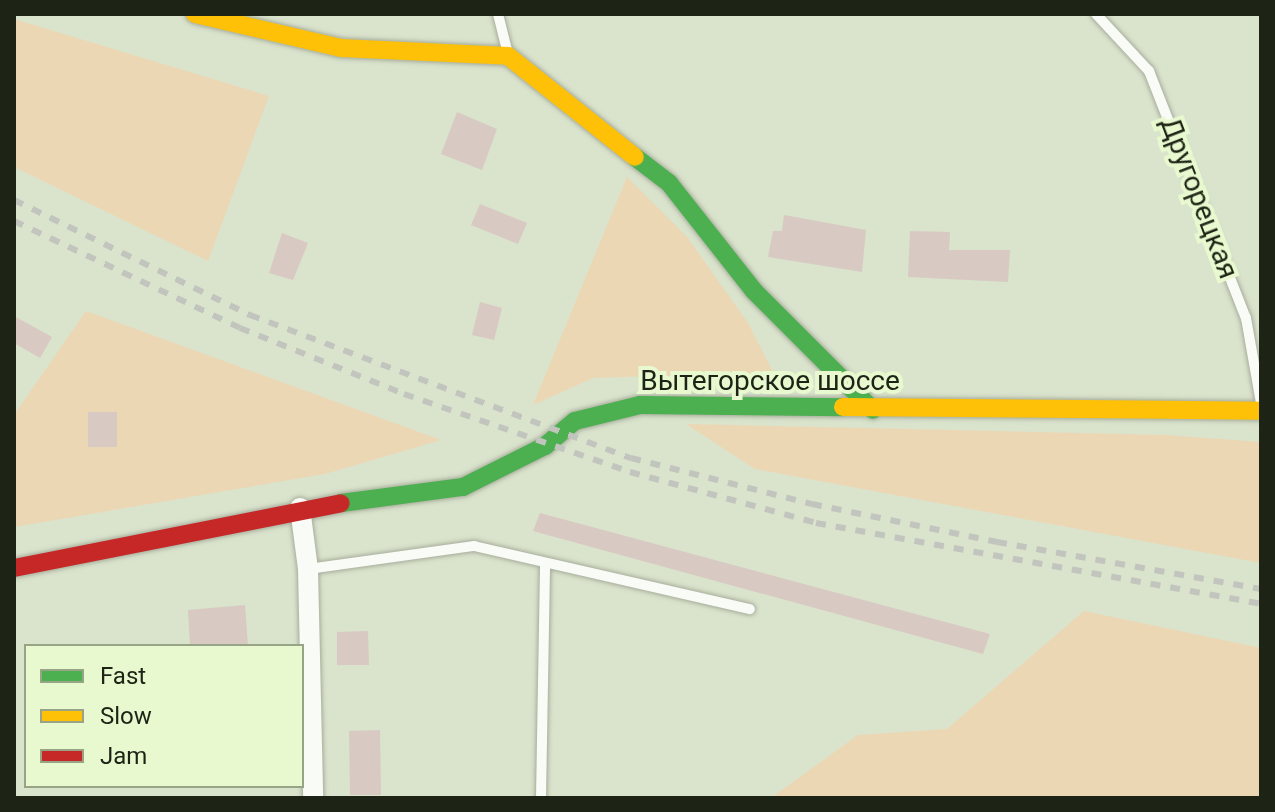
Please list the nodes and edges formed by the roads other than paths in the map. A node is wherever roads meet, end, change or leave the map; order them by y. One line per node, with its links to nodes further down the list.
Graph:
1 (195, 14): 4 (main road)
2 (498, 14): 4 (lane)
3 (1096, 14): 5 (lane, Другорецкая)
4 (508, 56): 6 (main road)
5 (1261, 403)
6 (873, 410): 7 (main road, Вытегорское шоссе); 8 (main road, Вытегорское шоссе)
7 (1261, 411)
8 (300, 508): 10 (main road, Вытегорское шоссе); 11 (street)
9 (545, 565): 11 (lane); 12 (lane); 14 (lane)
10 (14, 568)
11 (308, 569): 13 (street)
12 (750, 609)
13 (313, 798)
14 (541, 798)

